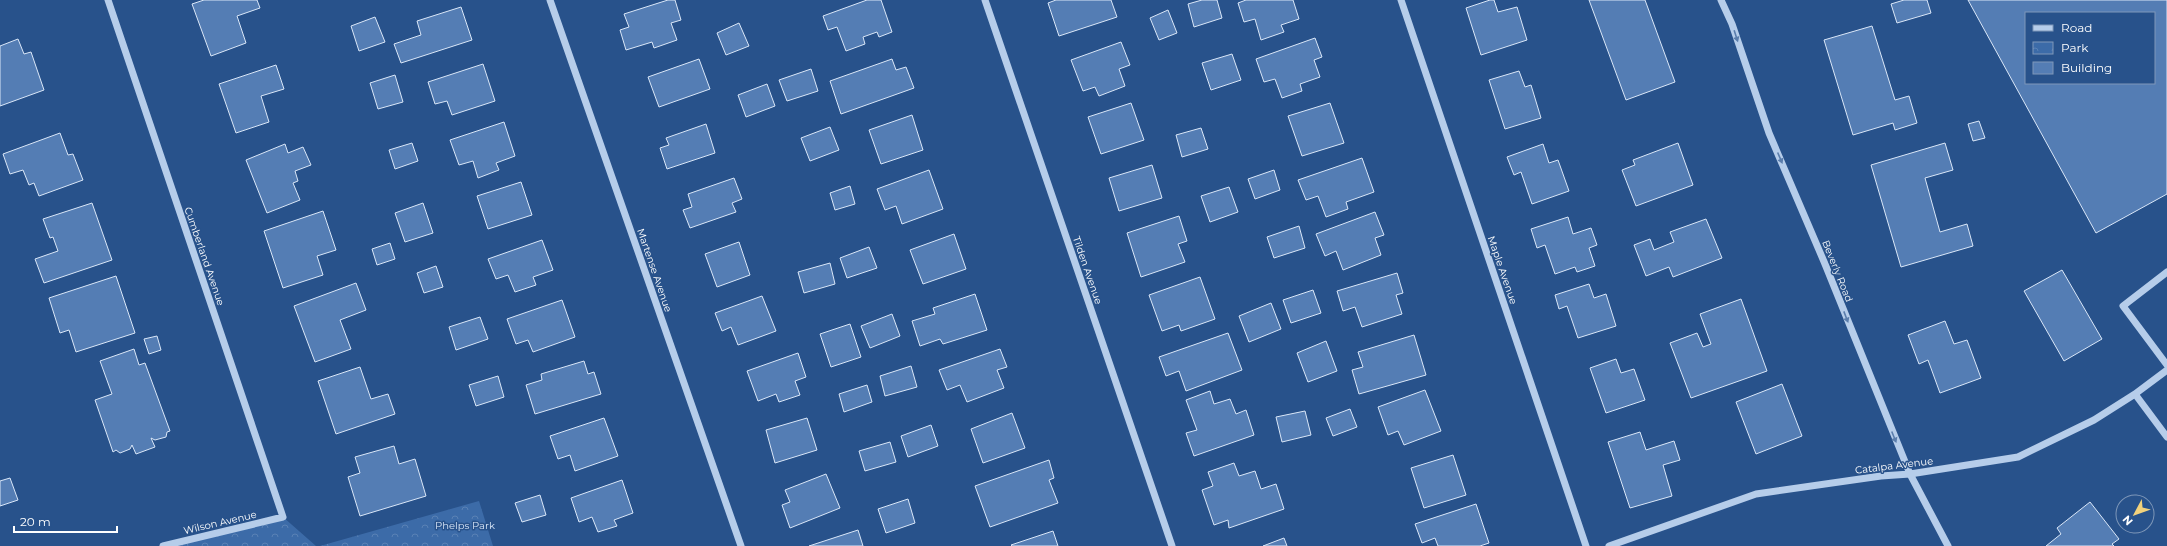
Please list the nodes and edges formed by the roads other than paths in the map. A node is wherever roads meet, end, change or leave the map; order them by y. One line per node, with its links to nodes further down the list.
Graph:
1 (108, 0): 12 (street, Cumberland Avenue)
2 (550, 0): 14 (street, Martense Avenue)
3 (985, 0): 15 (street, Tilden Avenue)
4 (1401, 0): 16 (street, Maple Avenue)
5 (1721, 0): 11 (street, Beverly Road, one-way to 11)
6 (2167, 272): 7 (street)
7 (2167, 365)
8 (2167, 370): 9 (street, Catalpa Avenue)
9 (2135, 394): 10 (street); 11 (street, Catalpa Avenue)
10 (2167, 437)
11 (1910, 474): 17 (street, Catalpa Avenue); 18 (street, Beverly Road)
12 (283, 517): 13 (street, Wilson Avenue)
13 (163, 546)
14 (741, 546)
15 (1172, 546)
16 (1586, 546)
17 (1609, 546)
18 (1948, 546)

